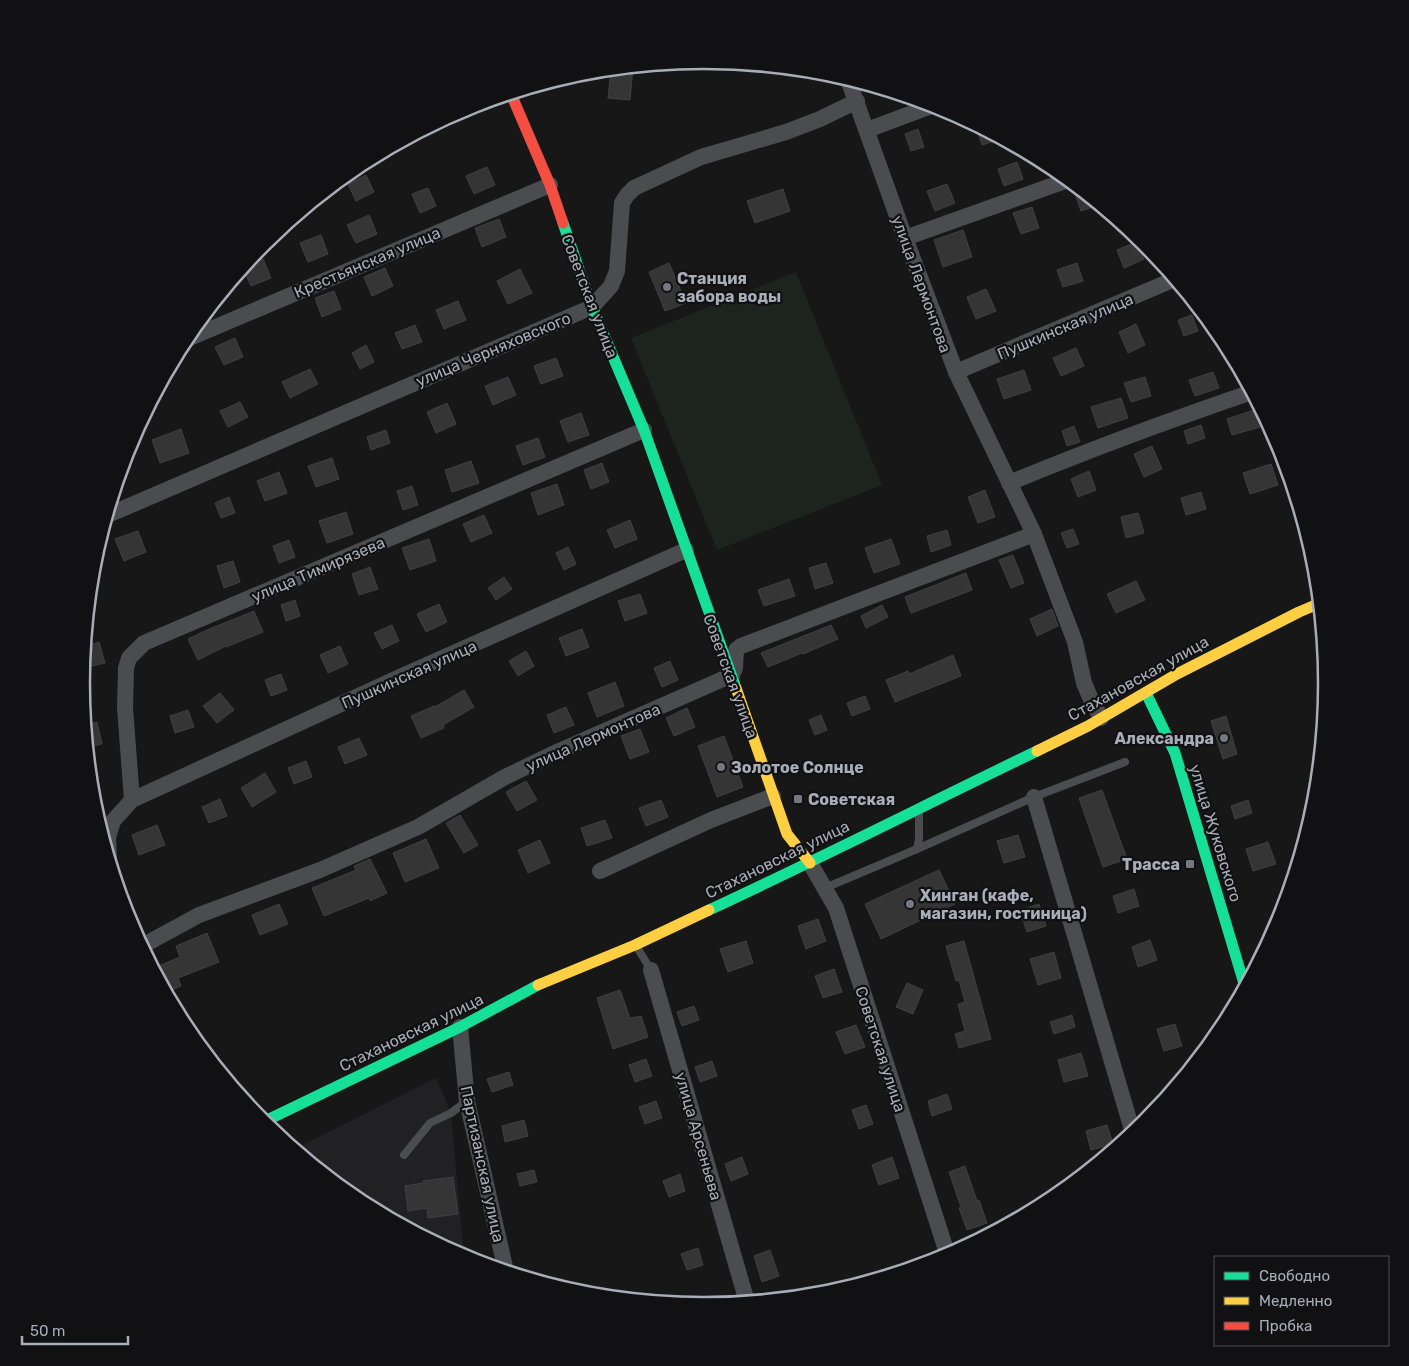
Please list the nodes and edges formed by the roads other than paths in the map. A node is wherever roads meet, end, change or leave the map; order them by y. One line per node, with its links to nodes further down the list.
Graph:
1 (851, 87): 3 (street, улица Лермонтова)
2 (513, 99): 7 (main road, Советская улица)
3 (857, 101): 5 (street, улица Лермонтова); 10 (street, улица Черняховского)
4 (923, 109): 5 (street)
5 (867, 130): 8 (street, улица Лермонтова)
6 (1060, 183): 8 (street)
7 (550, 185): 10 (main road, Советская улица); 11 (street, Крестьянская улица)
8 (905, 238): 12 (street, улица Лермонтова)
9 (1169, 282): 12 (street, Пушкинская улица)
10 (592, 307): 14 (main road, Советская улица); 16 (street, улица Черняховского)
11 (200, 334)
12 (956, 372): 15 (street, улица Лермонтова)
13 (1246, 394): 15 (street)
14 (644, 430): 18 (main road, Советская улица); 26 (street, улица Тимирязева)
15 (1009, 483): 17 (street, улица Лермонтова)
16 (115, 512)
17 (1034, 534): 20 (street); 22 (street, улица Лермонтова)
18 (686, 550): 20 (main road, Советская улица); 26 (street, Пушкинская улица)
19 (1313, 606): 21 (main road, Стахановская улица)
20 (732, 675): 24 (main road, Советская улица); 33 (street, улица Лермонтова)
21 (1146, 692): 22 (main road, Стахановская улица); 36 (main road, улица Жуковского)
22 (1101, 718): 27 (main road, Стахановская улица)
23 (1125, 762): 25 (lane)
24 (773, 796): 30 (main road, Советская улица); 31 (street)
25 (1034, 797): 29 (lane); 40 (street)
26 (132, 800): 28 (street)
27 (918, 808): 29 (lane); 30 (main road, Стахановская улица)
28 (109, 834)
29 (917, 849): 32 (lane)
30 (810, 863): 32 (street, Советская улица); 34 (main road, Стахановская улица)
31 (600, 871)
32 (825, 888): 42 (street, Советская улица)
33 (148, 943)
34 (635, 944): 35 (lane); 37 (main road, Стахановская улица)
35 (651, 970): 44 (street, улица Арсеньева)
36 (1242, 978)
37 (460, 1027): 38 (street, Партизанская улица); 39 (main road, Стахановская улица)
38 (467, 1101): 41 (lane); 43 (street, Партизанская улица)
39 (271, 1118)
40 (1131, 1125)
41 (404, 1155)
42 (945, 1248)
43 (504, 1264)
44 (744, 1296)

